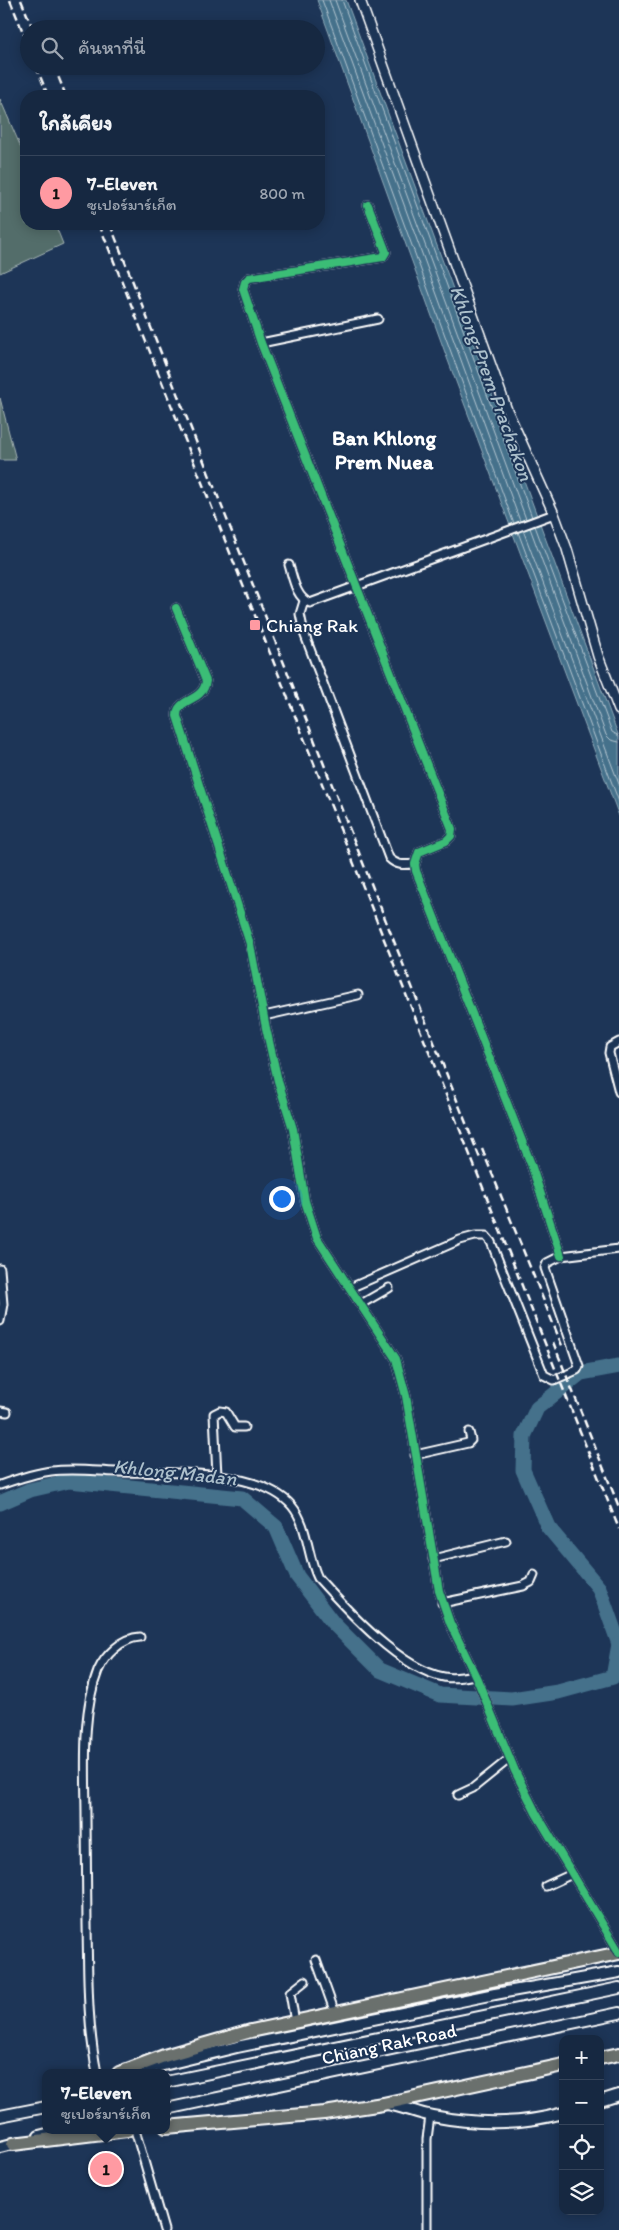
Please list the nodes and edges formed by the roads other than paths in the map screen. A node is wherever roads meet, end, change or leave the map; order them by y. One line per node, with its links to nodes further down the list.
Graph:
1 (360, 0): 5 (street)
2 (368, 205): 4 (street)
3 (378, 319): 4 (street)
4 (261, 343): 7 (street)
5 (554, 514): 7 (street); 10 (street)
6 (289, 565): 8 (street)
7 (356, 586): 8 (street); 11 (street)
8 (304, 601): 11 (street)
9 (176, 608): 13 (street)
10 (619, 710)
11 (415, 864): 17 (street)
12 (358, 995): 13 (street)
13 (264, 1016): 19 (street)
14 (619, 1042): 15 (street)
15 (619, 1092)
16 (619, 1248): 17 (street)
17 (561, 1256): 19 (street)
18 (0, 1269): 22 (street)
19 (350, 1288): 21 (street)
20 (389, 1288): 21 (street)
21 (361, 1304): 25 (street)
22 (0, 1321)
23 (244, 1427): 26 (street)
24 (469, 1432): 25 (street)
25 (415, 1455): 29 (street)
26 (217, 1476): 27 (street); 33 (street)
27 (0, 1485)
28 (506, 1541): 29 (street)
29 (432, 1559): 31 (street)
30 (534, 1575): 31 (street)
31 (442, 1603): 33 (street)
32 (140, 1636): 49 (street)
33 (476, 1677): 34 (street)
34 (509, 1759): 35 (street); 36 (street)
35 (458, 1795)
36 (572, 1874): 37 (street); 38 (street)
37 (546, 1886)
38 (619, 1952): 43 (highway)
39 (316, 1960): 43 (street)
40 (619, 1972): 51 (main road)
41 (305, 1982): 45 (street)
42 (619, 1988): 52 (main road, Chiang Rak Road)
43 (335, 2013): 45 (highway)
44 (619, 2013): 58 (main road, Chiang Rak Road)
45 (295, 2022): 50 (highway)
46 (619, 2054): 47 (highway)
47 (604, 2057)
48 (559, 2067): 56 (highway)
49 (96, 2069)
50 (130, 2069)
51 (147, 2069)
52 (170, 2081)
53 (619, 2095): 54 (main road)
54 (604, 2100)
55 (42, 2102): 59 (main road)
56 (383, 2104): 62 (main road); 63 (highway)
57 (42, 2107): 59 (main road)
58 (170, 2108)
59 (16, 2113): 61 (main road)
60 (559, 2114): 62 (main road)
61 (0, 2116)
62 (430, 2116): 70 (street)
63 (170, 2127)
64 (48, 2134): 67 (main road)
65 (94, 2134): 67 (highway)
66 (136, 2134): 69 (street)
67 (13, 2144): 68 (main road)
68 (0, 2147)
69 (164, 2230)
70 (427, 2230)

